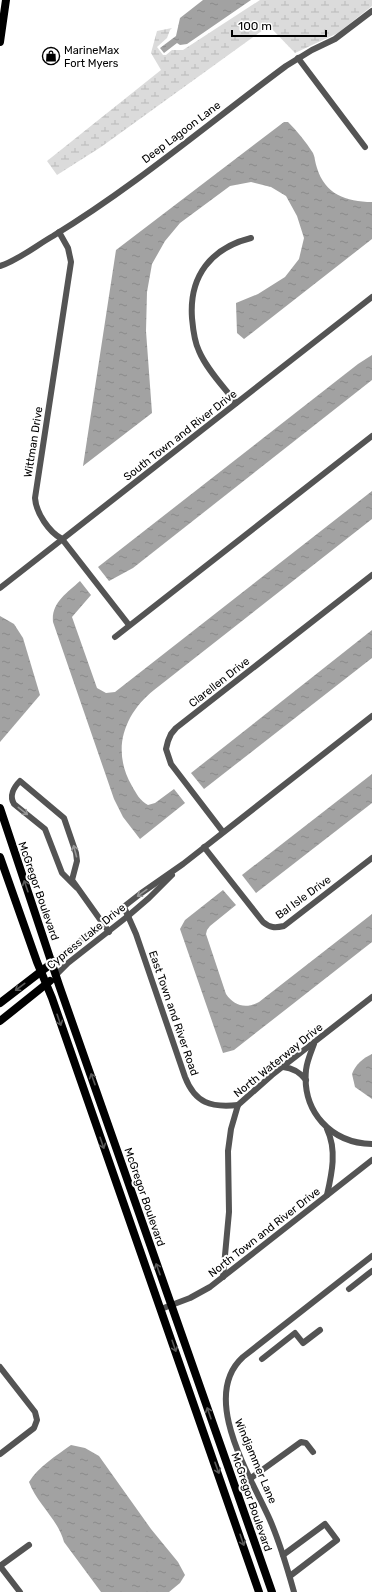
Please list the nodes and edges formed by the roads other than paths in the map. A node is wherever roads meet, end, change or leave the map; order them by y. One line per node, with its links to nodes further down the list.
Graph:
1 (4, 1): 3 (main road)
2 (372, 11): 4 (street, Deep Lagoon Lane)
3 (0, 42)
4 (298, 58): 5 (street); 6 (street, Deep Lagoon Lane)
5 (365, 146)
6 (59, 232): 8 (street, Deep Lagoon Lane); 12 (street, Wittman Drive)
7 (251, 238): 10 (street)
8 (0, 266)
9 (372, 297): 10 (street, South Town and River Drive)
10 (236, 403): 12 (street, South Town and River Drive)
11 (372, 436): 15 (street)
12 (62, 539): 14 (street, South Town and River Drive); 15 (street, Wittman Drive)
13 (372, 575): 21 (street, Clarellen Drive)
14 (0, 588)
15 (129, 625): 16 (street)
16 (115, 637)
17 (372, 716): 21 (street, Cypress Lake Drive)
18 (0, 808): 20 (main road, McGregor Boulevard)
19 (0, 820): 20 (main road)
20 (6, 827): 31 (main road, McGregor Boulevard, one-way to 20)
21 (223, 832): 22 (street, Cypress Lake Drive)
22 (204, 847): 24 (street, Bal Isle Drive); 25 (street, Cypress Lake Drive)
23 (0, 856): 32 (main road, McGregor Boulevard)
24 (372, 858)
25 (183, 864): 27 (street, Cypress Lake Drive, one-way to 27); 28 (street, Cypress Lake Drive)
26 (77, 888): 26 (street, one-way to 26); 29 (street)
27 (124, 907): 28 (street, East Town and River Road); 29 (street, Cypress Lake Drive)
28 (128, 916): 30 (street, Cypress Lake Drive); 41 (street, East Town and River Road)
29 (102, 923): 30 (street); 31 (street, Cypress Lake Drive)
30 (109, 932): 33 (street, Cypress Lake Drive)
31 (52, 963): 32 (main road, Cypress Lake Drive); 33 (main road, McGregor Boulevard)
32 (41, 972): 34 (main road, McGregor Boulevard); 36 (main road, Cypress Lake Drive, one-way to 36)
33 (56, 975): 34 (main road, Cypress Lake Drive); 51 (main road, McGregor Boulevard, one-way to 33)
34 (46, 984): 37 (main road, Cypress Lake Drive); 52 (main road, McGregor Boulevard, one-way to 52)
35 (372, 997): 38 (street, North Waterway Drive)
36 (0, 1003)
37 (0, 1021)
38 (315, 1042): 39 (street, North Waterway Drive); 40 (street)
39 (283, 1067): 40 (street); 41 (street, North Waterway Drive)
40 (306, 1080): 42 (street)
41 (238, 1105): 49 (street, North Waterway Drive)
42 (326, 1127): 43 (street); 45 (street)
43 (372, 1144)
44 (372, 1160): 45 (street, North Town and River Drive)
45 (327, 1195): 49 (street, North Town and River Drive)
46 (372, 1256): 47 (street, Windjammer Lane)
47 (363, 1263): 48 (street); 53 (street, Windjammer Lane)
48 (371, 1272): 50 (street)
49 (223, 1277): 51 (street, North Town and River Drive)
50 (349, 1289)
51 (172, 1305): 52 (street, North Town and River Drive); 68 (main road, McGregor Boulevard, one-way to 51)
52 (161, 1309): 67 (main road, McGregor Boulevard, one-way to 67)
53 (287, 1323): 55 (street); 61 (street, Windjammer Lane)
54 (320, 1330): 55 (street)
55 (295, 1333): 56 (street)
56 (262, 1359)
57 (0, 1367): 58 (street)
58 (3, 1376): 60 (street)
59 (313, 1452): 61 (street)
60 (0, 1454)
61 (251, 1478): 63 (street, Windjammer Lane)
62 (29, 1544): 64 (street)
63 (283, 1555): 65 (street, Windjammer Lane); 65 (street)
64 (0, 1566): 66 (street)
65 (290, 1576): 69 (street, Windjammer Lane)
66 (20, 1592)
67 (259, 1592)
68 (272, 1592)
69 (294, 1592)

